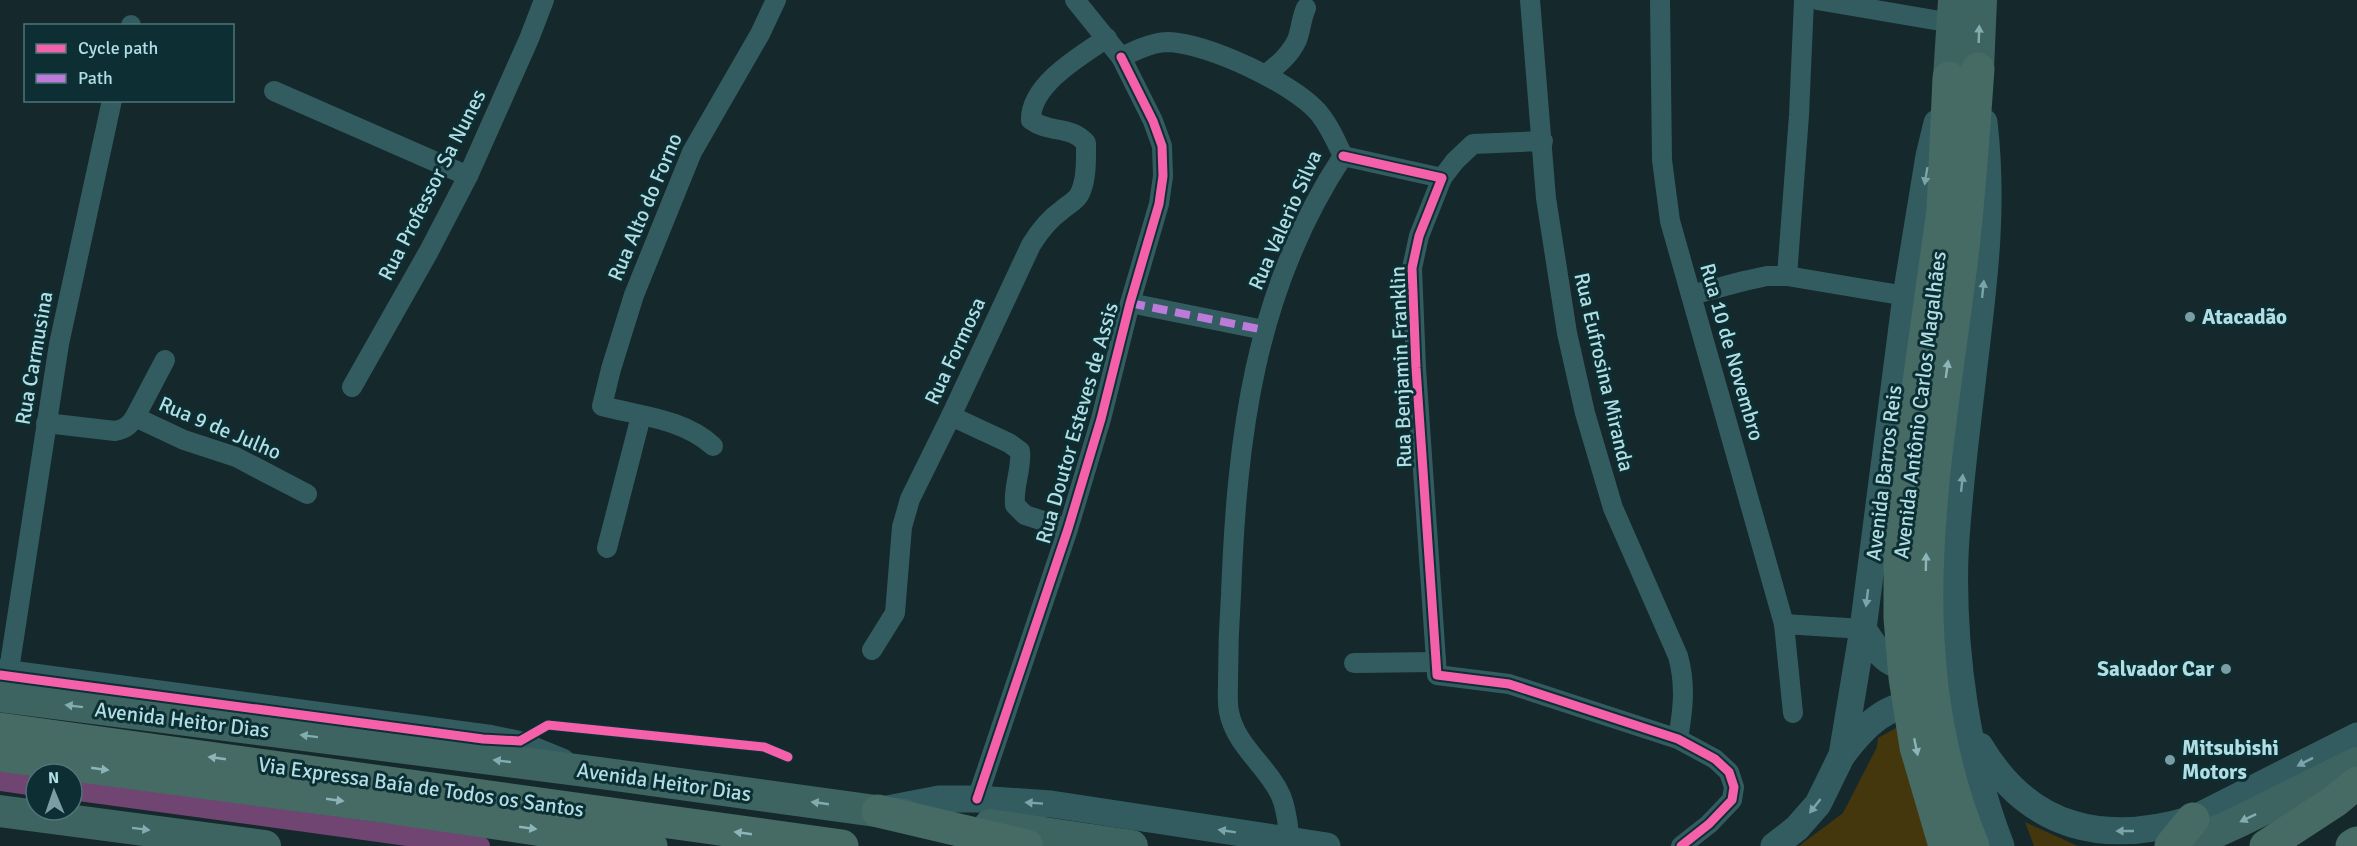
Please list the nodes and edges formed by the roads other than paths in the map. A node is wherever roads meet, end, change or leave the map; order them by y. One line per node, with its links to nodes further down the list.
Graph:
1 (544, 0): 19 (street, Rua Professor Sa Nunes)
2 (776, 0): 29 (street, Rua Alto do Forno)
3 (1075, 0): 11 (street)
4 (1530, 0): 17 (street, Rua Eufrosina Miranda)
5 (1660, 0): 23 (street, Rua 10 de Novembro)
6 (1804, 0): 22 (street)
7 (1817, 0): 10 (street)
8 (1981, 0): 13 (main road, Avenida Barros Reis, one-way to 8)
9 (1306, 8): 14 (street)
10 (1953, 12): 13 (main road, Avenida Barros Reis)
11 (1107, 38): 12 (street); 30 (street, Rua Formosa)
12 (1121, 57): 14 (street, Rua Valerio Silva); 25 (street, Rua Doutor Esteves de Assis)
13 (1963, 73): 21 (highway, Avenida Barros Reis); 24 (main road, Avenida Barros Reis, one-way to 24); 39 (main road, Avenida Barros Reis, one-way to 13)
14 (1265, 75): 18 (street, Rua Valerio Silva)
15 (274, 91): 19 (street)
16 (112, 102): 32 (street, Rua Carmusina)
17 (1543, 141): 20 (street, Rua Benjamin Franklin); 48 (street, Rua Eufrosina Miranda)
18 (1343, 156): 20 (street); 26 (street, Rua Valerio Silva)
19 (468, 176): 28 (street, Rua Professor Sa Nunes)
20 (1443, 178): 41 (street, Rua Benjamin Franklin)
21 (1955, 211): 67 (highway, Avenida Antônio Carlos Magalhães, one-way to 67); 68 (highway, Avenida Antônio Carlos Magalhães, one-way to 21)
22 (1788, 276): 23 (street); 24 (street)
23 (1691, 295): 37 (street, Rua 10 de Novembro)
24 (1906, 296): 38 (main road, Avenida Barros Reis, one-way to 38)
25 (1130, 303): 26 (street); 35 (street, Rua Doutor Esteves de Assis)
26 (1264, 330): 58 (street, Rua Valerio Silva)
27 (165, 360): 31 (street)
28 (352, 387)
29 (641, 416): 33 (street, Rua Alto do Forno); 36 (street)
30 (951, 416): 35 (street); 40 (street, Rua Formosa)
31 (135, 417): 32 (street, Rua 9 de Julho); 34 (street, Rua 9 de Julho)
32 (46, 423): 43 (street, Rua Carmusina)
33 (713, 447)
34 (307, 494)
35 (1068, 529): 53 (street, Rua Doutor Esteves de Assis)
36 (607, 548)
37 (1784, 624): 38 (street); 44 (street, Rua 10 de Novembro)
38 (1863, 630): 39 (main road); 50 (main road, Avenida Barros Reis)
39 (1957, 641): 46 (main road, Avenida Barros Reis)
40 (872, 650)
41 (1436, 662): 42 (street); 48 (street)
42 (1354, 663)
43 (3, 683): 55 (main road, Avenida Heitor Dias, one-way to 43)
44 (1793, 713)
45 (0, 729): 62 (highway, Via Expressa Baía de Todos os Santos, one-way to 45)
46 (1970, 729): 50 (main road); 56 (main road, one-way to 46); 69 (main road, Avenida Barros Reis)
47 (2357, 736): 56 (main road, one-way to 56)
48 (1678, 739): 65 (street)
49 (0, 755): 61 (highway, Via Expressa Baía de Todos os Santos, one-way to 61)
50 (1842, 755): 66 (main road, Avenida Barros Reis, one-way to 66)
51 (2357, 763): 56 (main road, one-way to 56)
52 (2357, 783): 71 (highway)
53 (977, 799): 55 (main road, Avenida Heitor Dias); 58 (main road, Avenida Heitor Dias, one-way to 53)
54 (0, 811): 60 (main road, one-way to 60)
55 (878, 811): 57 (highway)
56 (2189, 833): 70 (highway)
57 (1026, 840): 63 (main road)
58 (1290, 841): 64 (main road, Avenida Heitor Dias)
59 (2357, 843): 72 (highway)
60 (265, 846)
61 (651, 846)
62 (842, 846)
63 (1132, 846)
64 (1327, 846)
65 (1681, 846)
66 (1774, 846)
67 (1945, 846)
68 (1973, 846)
69 (2001, 846)
70 (2171, 846)
71 (2266, 846)
72 (2352, 846)

